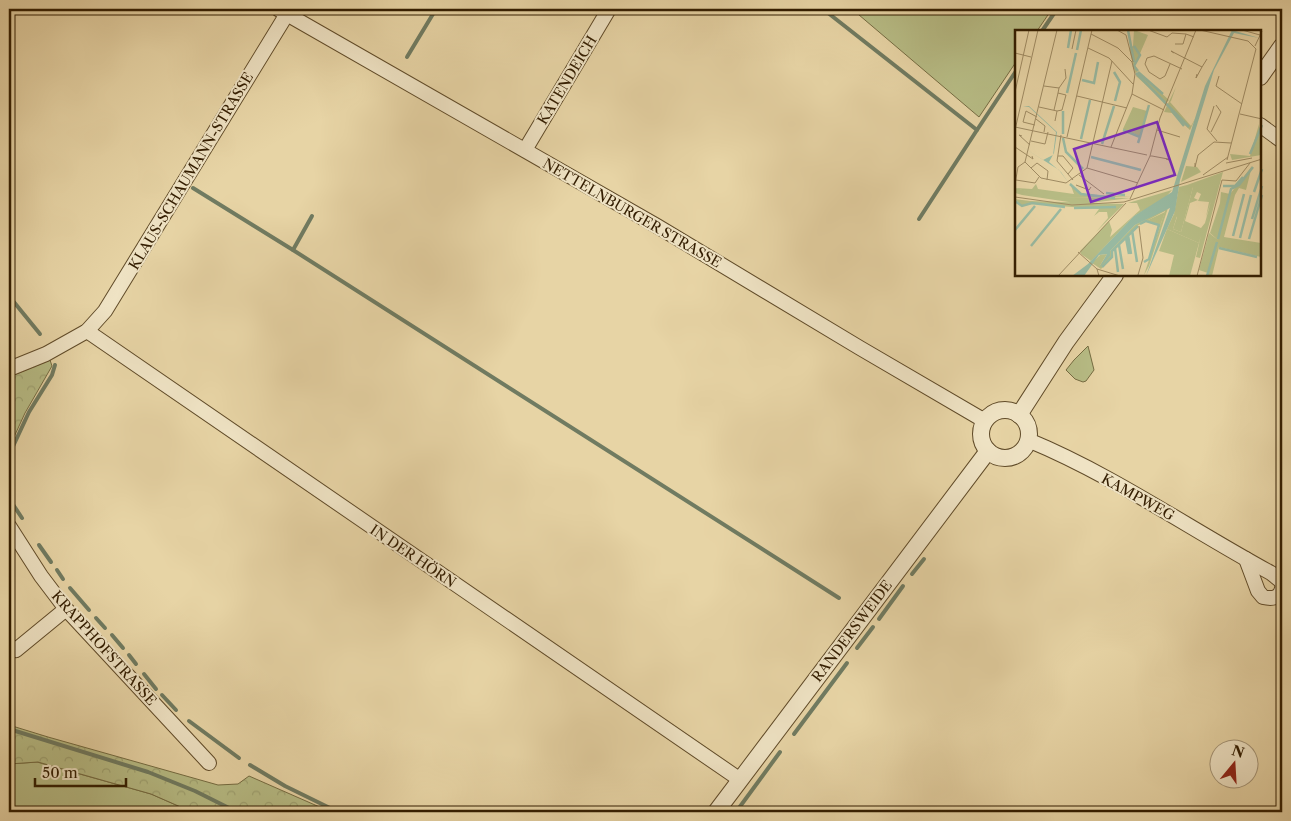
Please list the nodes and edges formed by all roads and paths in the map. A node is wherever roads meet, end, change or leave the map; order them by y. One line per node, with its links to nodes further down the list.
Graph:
1 (609, 9): 7 (street, KATENDEICH)
2 (285, 10): 7 (street, NETTELNBURGER STRASSE); 9 (street, KLAUS-SCHAUMANN-STRASSE)
3 (1282, 46): 4 (street)
4 (1261, 76)
5 (1261, 126): 6 (street)
6 (1282, 141)
7 (525, 150): 12 (street, NETTELNBURGER STRASSE)
8 (1114, 276): 11 (street)
9 (87, 331): 10 (street, KLAUS-SCHAUMANN-STRASSE); 22 (street, IN DER HÖRN)
10 (9, 369)
11 (1019, 415): 12 (street); 13 (street)
12 (985, 421): 14 (street)
13 (1028, 440): 14 (street); 16 (street, KAMPWEG)
14 (988, 451): 22 (street, RANDERSWEIDE)
15 (9, 526): 19 (street, KRAPPHOFSTRASSE)
16 (1246, 559): 17 (street, KAMPWEG); 18 (street)
17 (1282, 584)
18 (1282, 589)
19 (66, 608): 20 (street); 21 (street, KRAPPHOFSTRASSE)
20 (9, 646)
21 (209, 763)
22 (739, 780): 23 (street, RANDERSWEIDE)
23 (716, 812)

